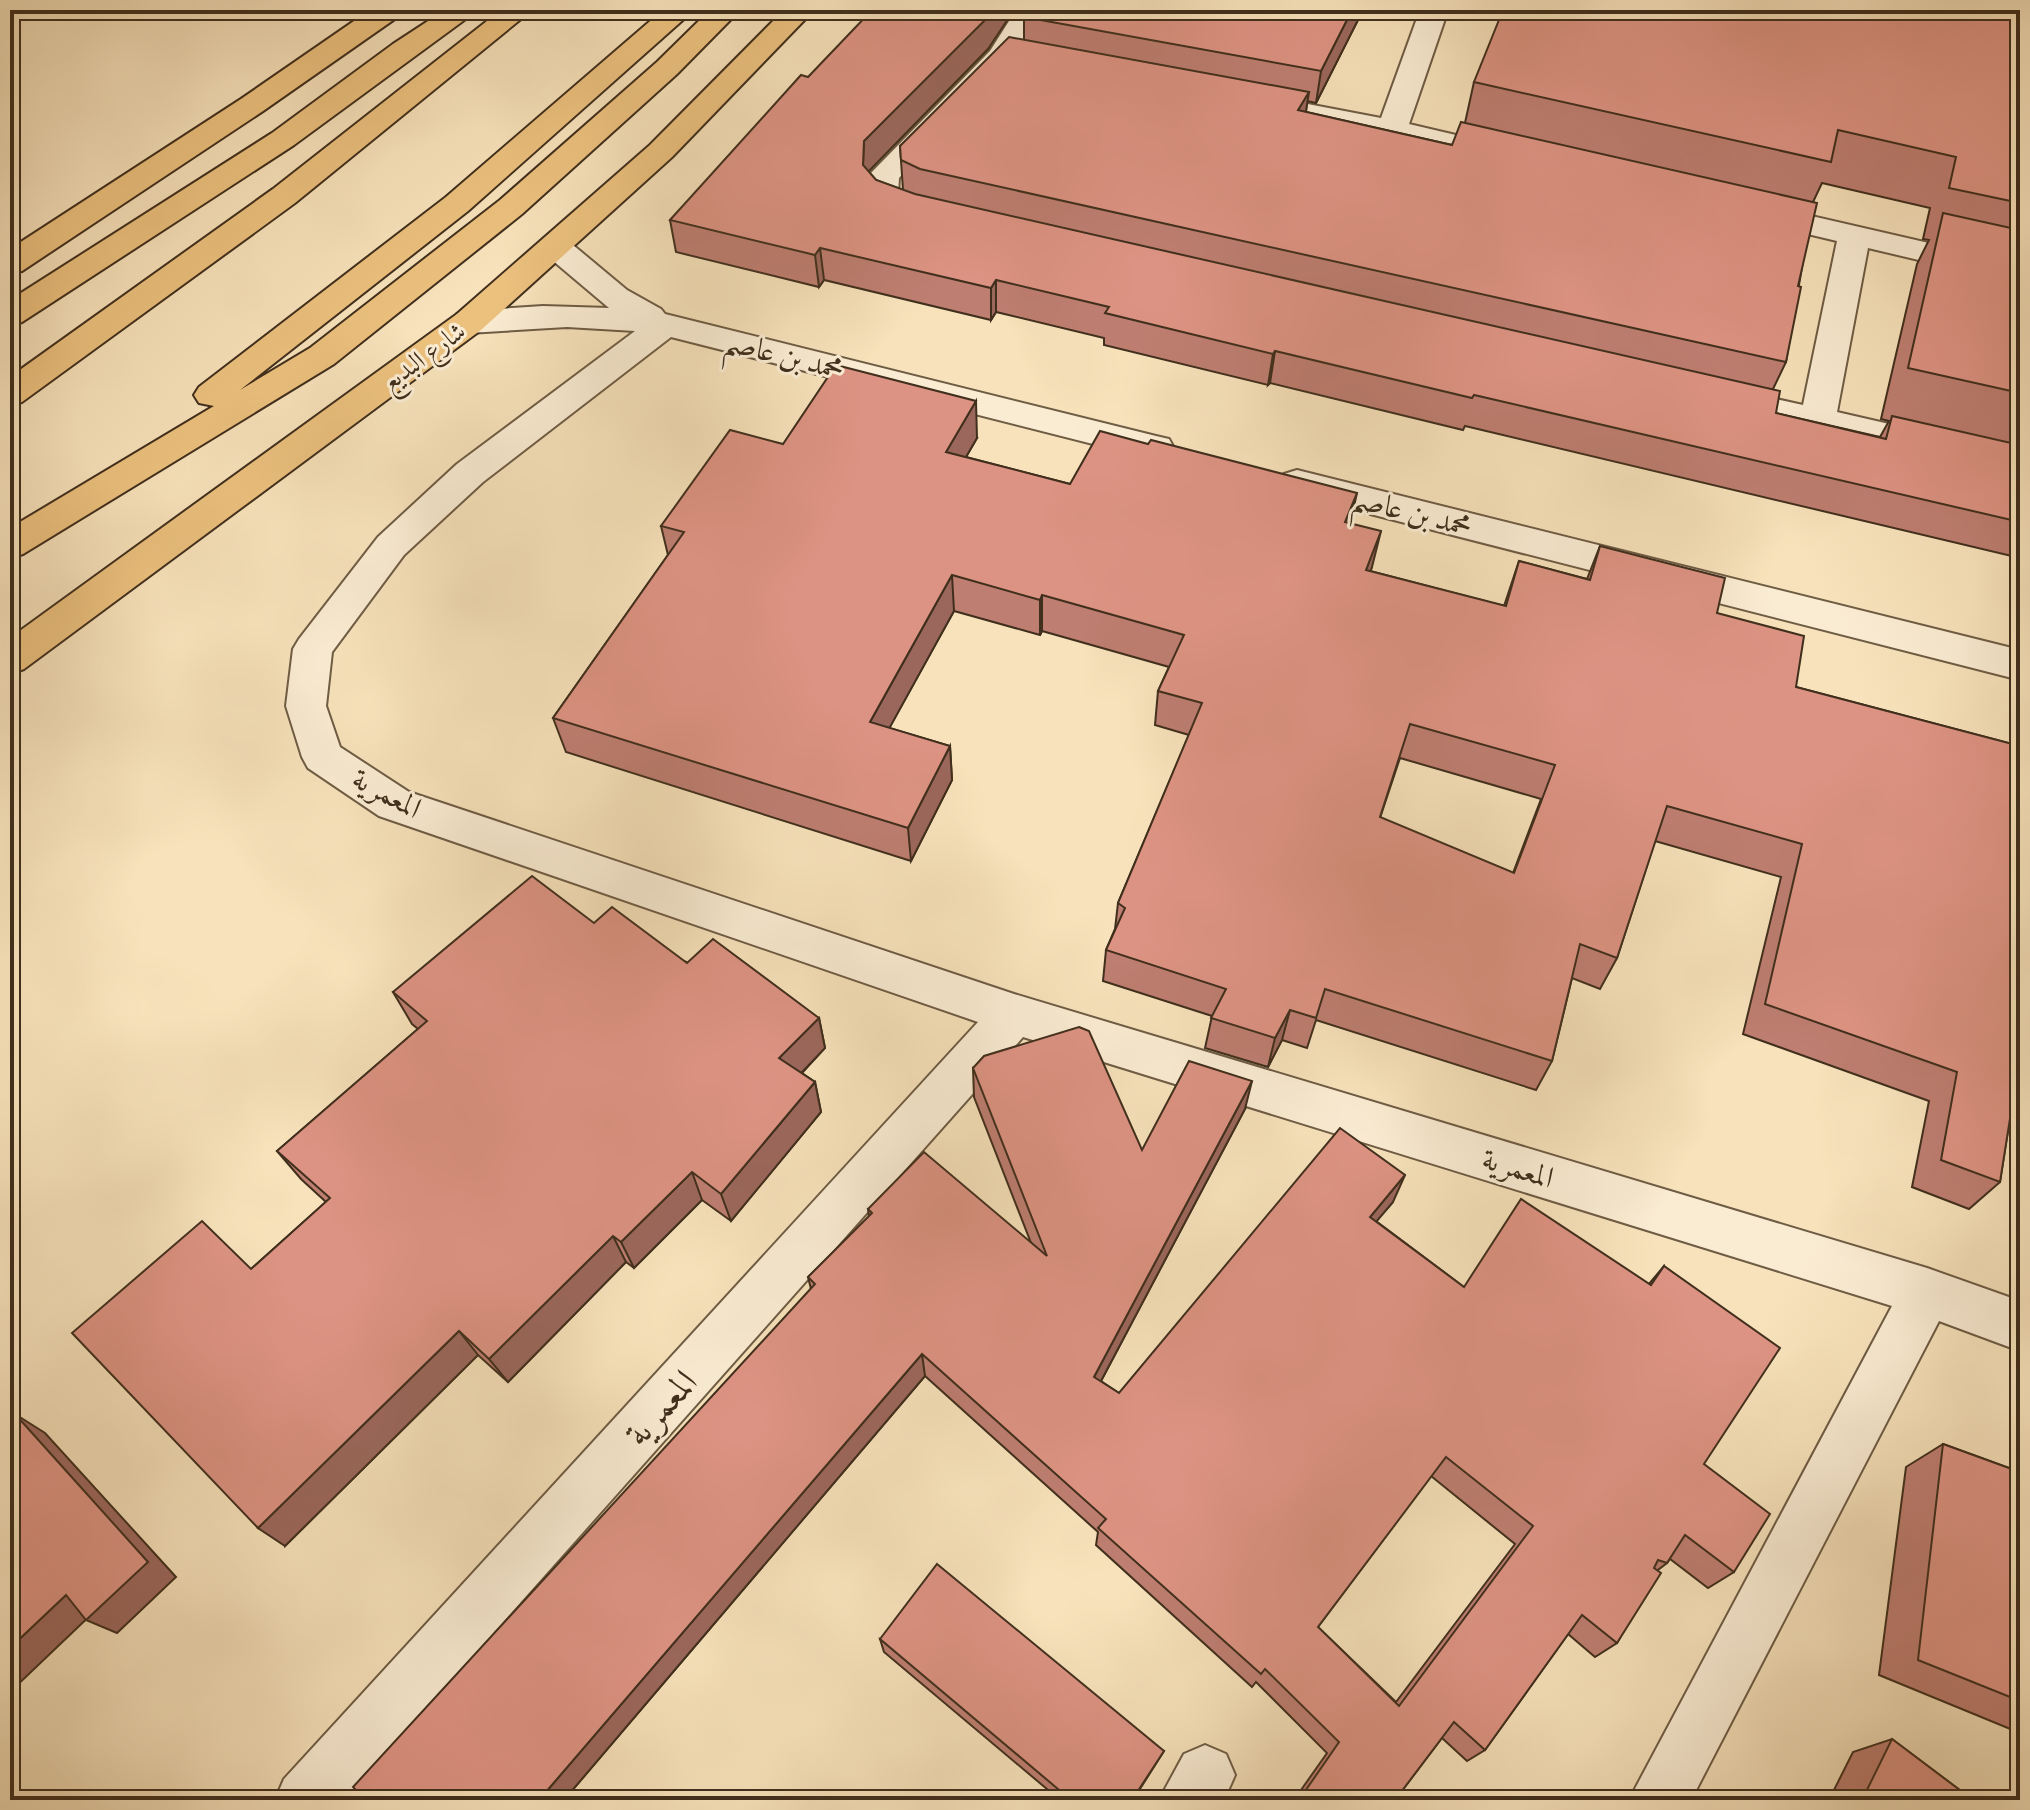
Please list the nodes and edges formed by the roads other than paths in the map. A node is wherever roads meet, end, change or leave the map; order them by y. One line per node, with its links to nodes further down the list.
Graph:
1 (389, 10): 18 (main road)
2 (464, 10): 20 (main road)
3 (518, 10): 24 (main road)
4 (680, 10): 29 (main road)
5 (726, 10): 29 (main road)
6 (800, 10): 17 (main road, شارع البديع)
7 (1030, 10): 9 (street)
8 (1434, 10): 12 (street)
9 (1001, 56): 10 (street); 15 (street)
10 (1032, 62)
11 (1236, 100): 12 (street)
12 (1392, 129): 13 (street)
13 (1546, 164)
14 (1731, 207): 16 (street)
15 (948, 221)
16 (1854, 235): 19 (street); 25 (street)
17 (556, 247): 21 (main road, شارع البديع); 22 (street, محمد بن عاصم)
18 (10, 264)
19 (2020, 274)
20 (10, 315)
21 (469, 322): 22 (street, محمد بن عاصم); 30 (main road, شارع البديع)
22 (665, 325): 26 (street, محمد بن عاصم); 32 (street, المعمرية)
23 (1694, 391): 25 (street)
24 (10, 394)
25 (1818, 420): 27 (street)
26 (1189, 456)
27 (2020, 466)
28 (1266, 476): 31 (street, محمد بن عاصم)
29 (10, 545)
30 (10, 659)
31 (2020, 665)
32 (1014, 1014): 33 (street, المعمرية); 35 (street, المعمرية)
33 (1927, 1292): 34 (street, المعمرية); 36 (street)
34 (2020, 1326)
35 (320, 1795)
36 (1659, 1800)

